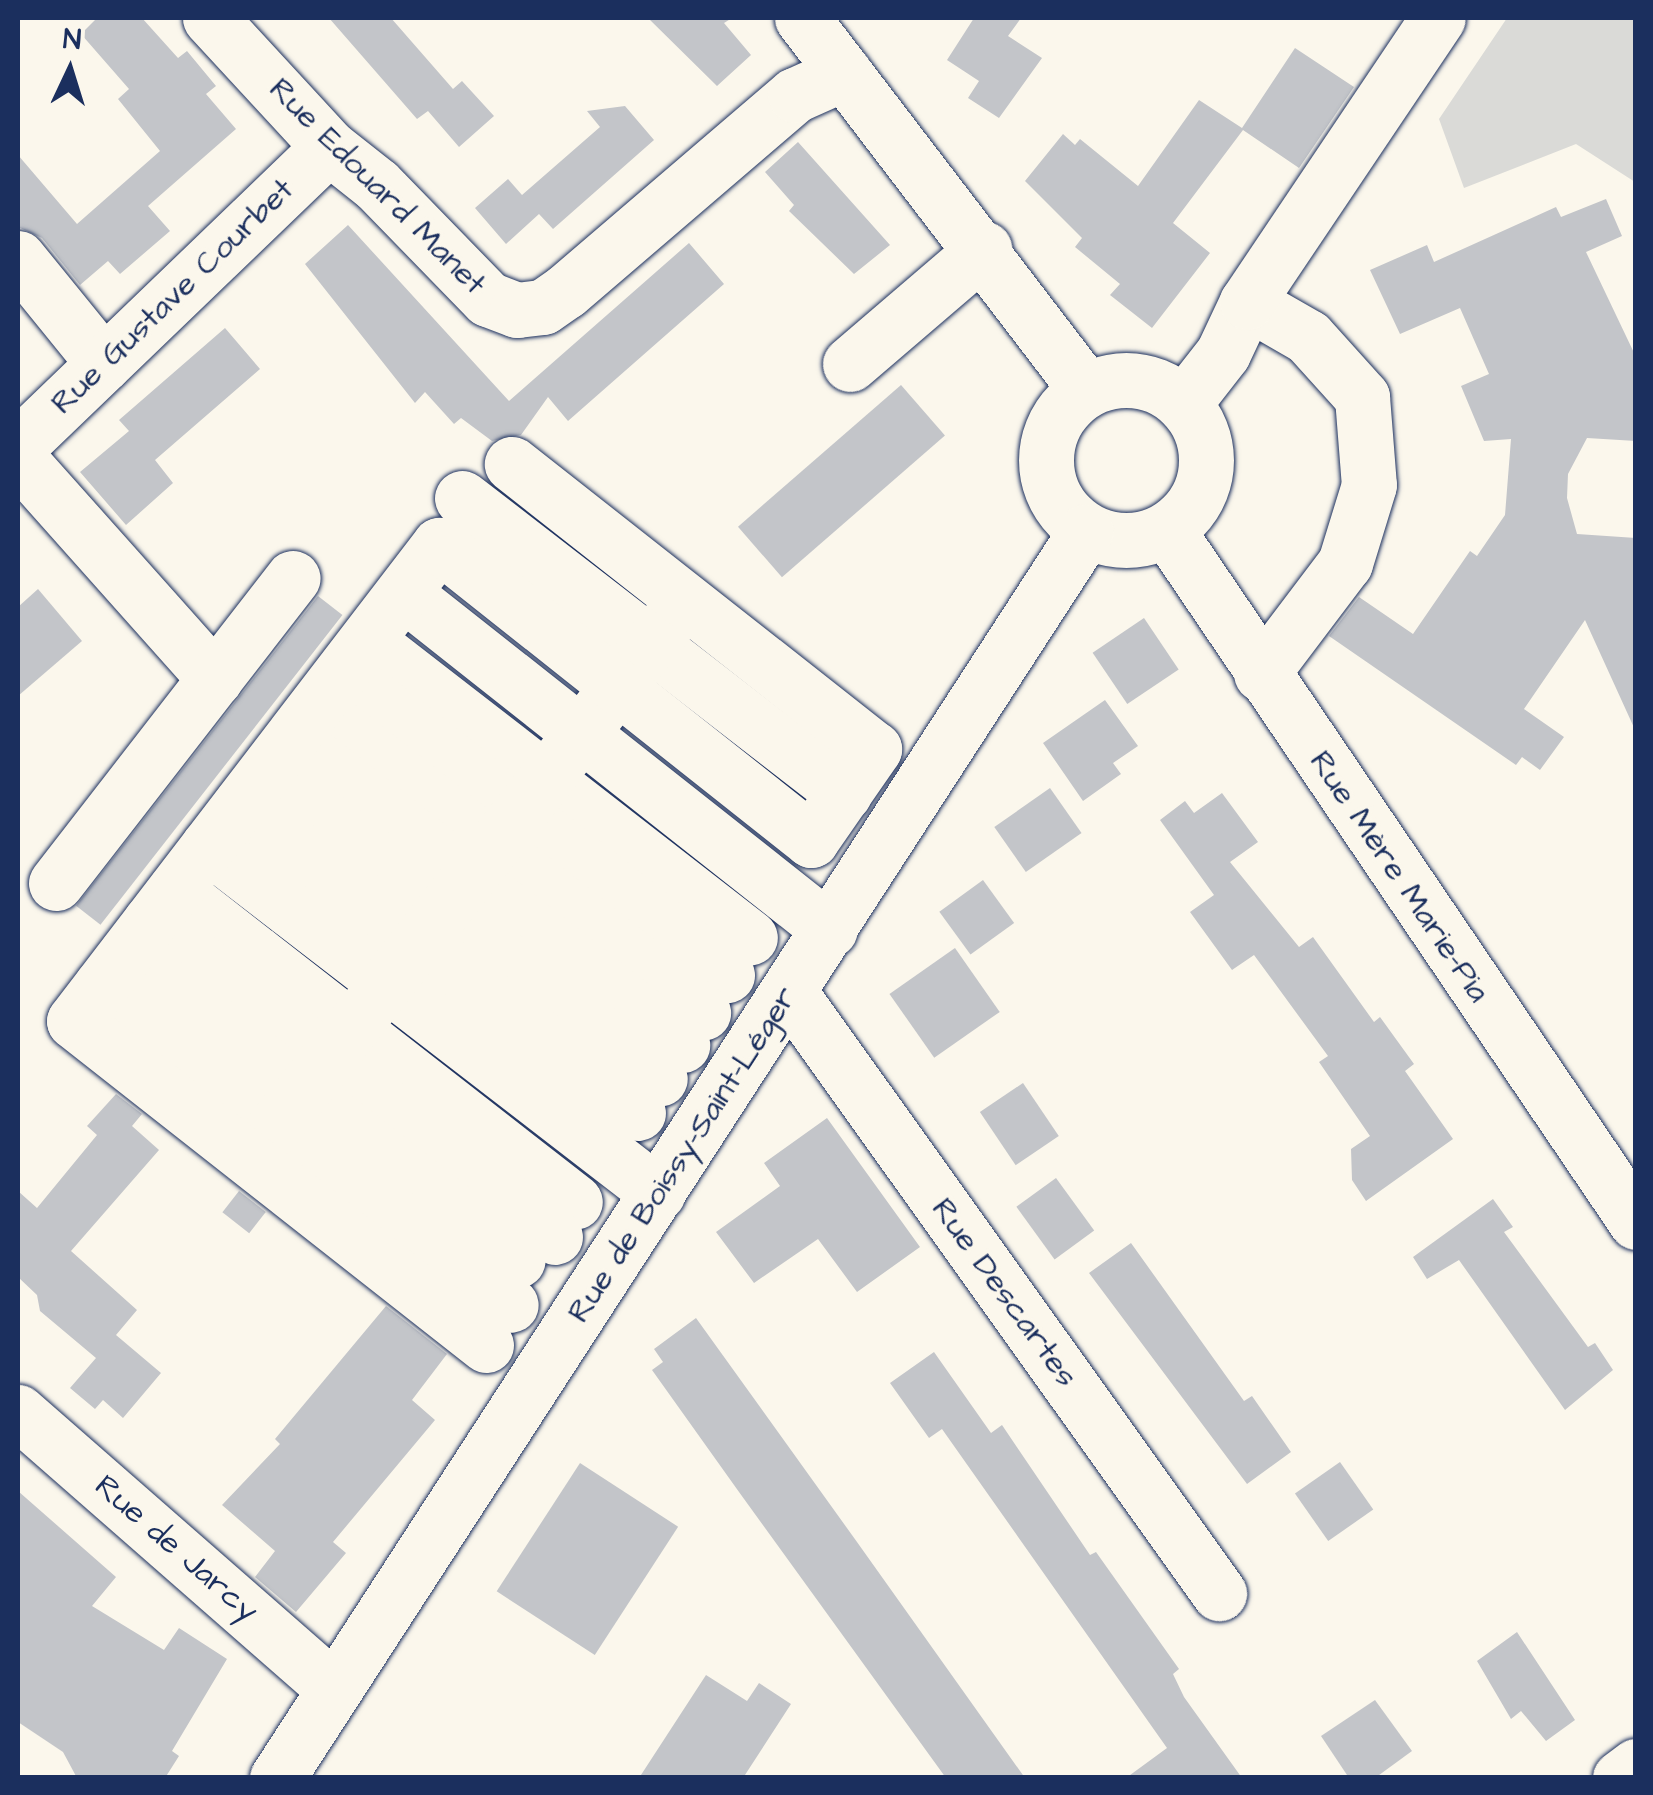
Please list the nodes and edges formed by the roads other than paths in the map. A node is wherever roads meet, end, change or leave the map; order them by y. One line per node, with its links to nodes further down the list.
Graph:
1 (210, 18): 5 (street, Rue Edouard Manet)
2 (802, 18): 4 (street)
3 (1438, 18): 8 (street)
4 (844, 73): 5 (street, Rue Edouard Manet); 6 (street)
5 (329, 147): 9 (street, Rue Gustave Courbet)
6 (984, 250): 10 (street); 11 (street)
7 (18, 258): 9 (street)
8 (1247, 302): 12 (street); 22 (street)
9 (104, 364): 13 (street, Rue Gustave Courbet)
10 (850, 364)
11 (1086, 390): 12 (street); 17 (street)
12 (1184, 403): 18 (street)
13 (18, 446)
14 (18, 458): 23 (street)
15 (512, 464): 21 (street)
16 (462, 498): 21 (street)
17 (1086, 530): 18 (street); 29 (street, Rue de Boissy-Saint-Léger)
18 (1166, 530): 22 (street, Rue Mère Marie-Pia)
19 (293, 578): 23 (street)
20 (406, 595): 24 (street); 25 (street); 26 (street)
21 (667, 623): 24 (street); 24 (street)
22 (1261, 674): 35 (street, Rue Mère Marie-Pia)
23 (215, 679): 28 (street)
24 (618, 687): 25 (street)
25 (583, 734): 27 (street); 29 (street)
26 (291, 741): 27 (street); 27 (street); 27 (street); 30 (street)
27 (468, 880): 32 (street); 32 (street); 32 (street); 33 (street); 34 (street)
28 (56, 883)
29 (830, 930): 31 (street, Rue de Boissy-Saint-Léger)
30 (138, 938): 33 (street); 33 (street); 33 (street)
31 (790, 992): 34 (street, Rue de Boissy-Saint-Léger); 38 (street, Rue Descartes)
32 (693, 1027)
33 (302, 1092): 36 (street); 36 (street); 36 (street)
34 (658, 1193): 39 (street, Rue de Boissy-Saint-Léger)
35 (1636, 1222)
36 (529, 1270)
37 (18, 1412): 39 (street, Rue de Jarcy)
38 (1218, 1593)
39 (333, 1688): 41 (street, Rue de Boissy-Saint-Léger)
40 (1636, 1766): 42 (street)
41 (278, 1778)
42 (1620, 1778)

